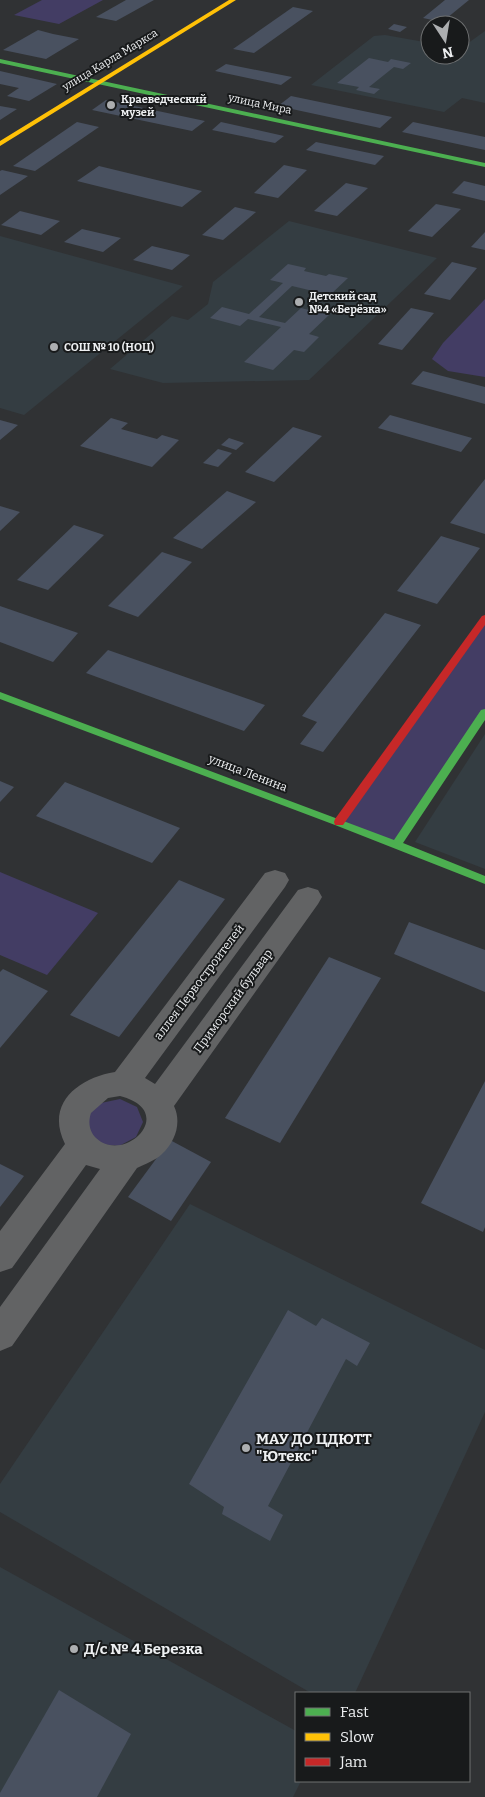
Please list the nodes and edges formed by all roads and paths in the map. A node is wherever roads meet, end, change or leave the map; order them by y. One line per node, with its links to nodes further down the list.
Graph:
1 (233, 0): 3 (street, улица Карла Маркса)
2 (0, 61): 3 (street, улица Мира)
3 (98, 83): 4 (street, улица Карла Маркса); 5 (street, улица Мира)
4 (0, 144)
5 (485, 165)
6 (485, 618): 9 (street)
7 (0, 695): 9 (street, улица Ленина)
8 (485, 712): 10 (street)
9 (340, 822): 10 (street, улица Ленина)
10 (396, 846): 12 (street, улица Ленина)
11 (275, 880): 14 (street, аллея Первостроителей)
12 (485, 880)
13 (308, 897): 15 (street, Приморский бульвар)
14 (123, 1084): 15 (street); 16 (street)
15 (158, 1104): 17 (street)
16 (82, 1146): 17 (street); 18 (street)
17 (126, 1158): 19 (street)
18 (0, 1257)
19 (0, 1335)

